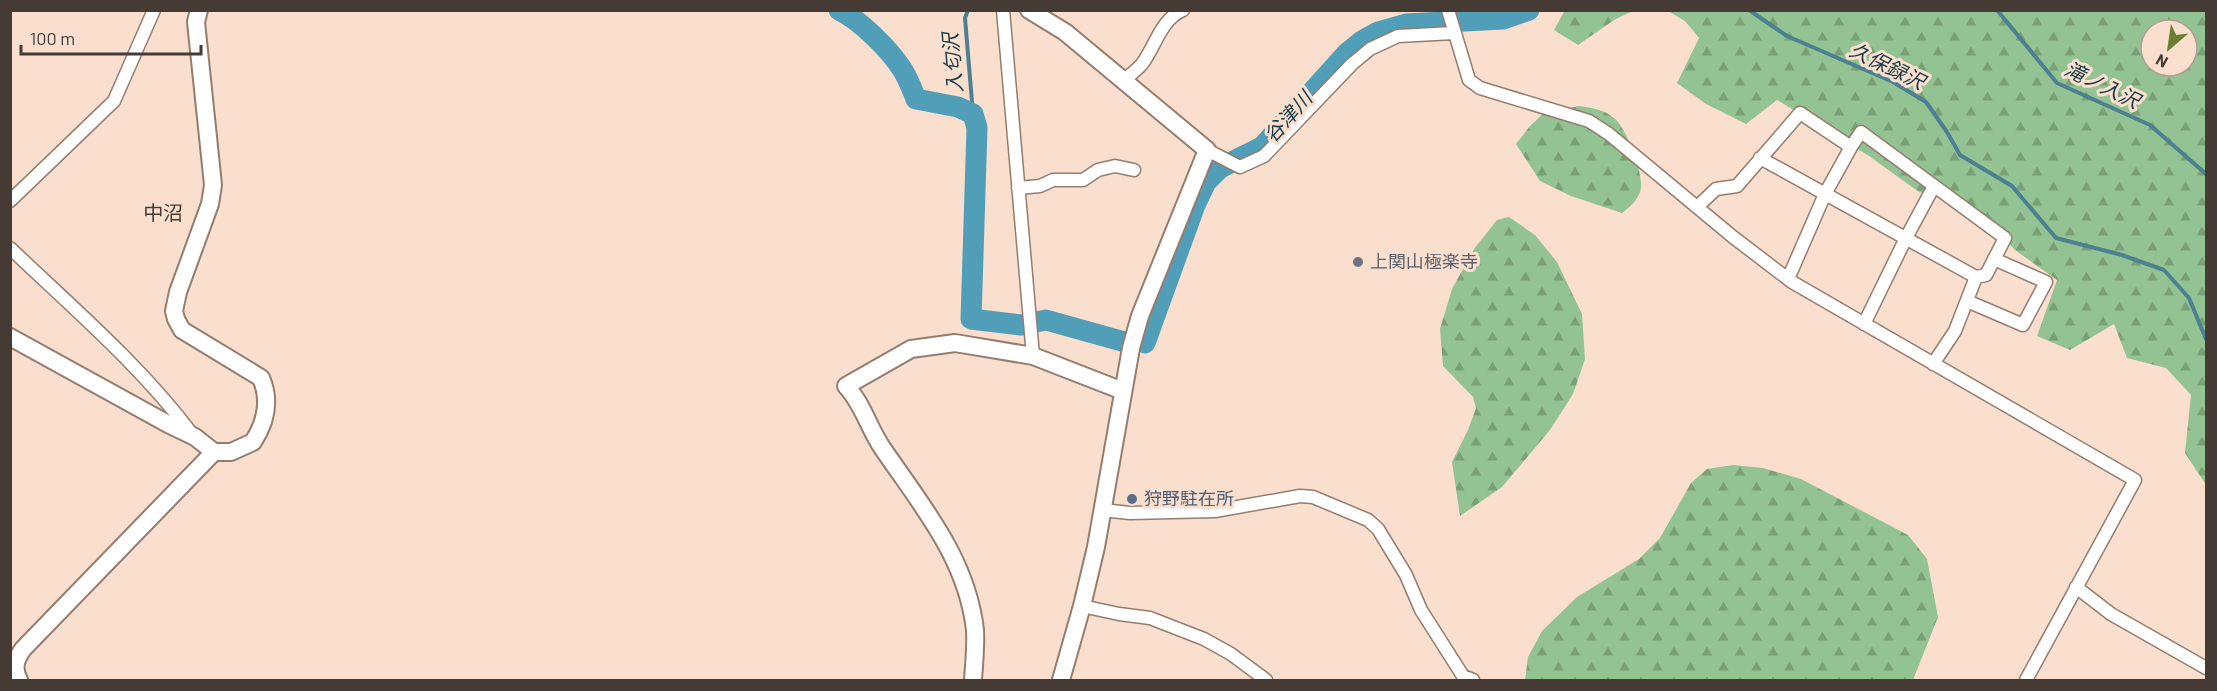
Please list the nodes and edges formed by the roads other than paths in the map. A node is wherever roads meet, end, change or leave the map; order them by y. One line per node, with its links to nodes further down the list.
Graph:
1 (154, 10): 16 (street)
2 (199, 10): 30 (street)
3 (1003, 10): 14 (street)
4 (1183, 10): 8 (street)
5 (1448, 10): 7 (street)
6 (1030, 11): 8 (street)
7 (1454, 33): 10 (street); 17 (street)
8 (1124, 80): 10 (street)
9 (1851, 147): 11 (street); 13 (street); 15 (street)
10 (1207, 150): 28 (street)
11 (1760, 158): 15 (street); 17 (street)
12 (1134, 170): 14 (street)
13 (1934, 186): 18 (street); 20 (street)
14 (1018, 188): 26 (street)
15 (1825, 194): 18 (street); 22 (street)
16 (10, 201)
17 (1697, 207): 22 (street)
18 (1906, 238): 21 (street); 24 (street)
19 (10, 248): 29 (street)
20 (1994, 259): 21 (street); 23 (street)
21 (1976, 277): 23 (street)
22 (1788, 279): 24 (street)
23 (1967, 301): 27 (street)
24 (1864, 324): 27 (street)
25 (10, 337): 29 (street)
26 (1033, 356): 28 (street); 36 (street)
27 (1933, 364): 32 (street)
28 (1123, 391): 31 (street)
29 (195, 437): 30 (street)
30 (214, 452): 35 (street)
31 (1102, 510): 33 (street); 39 (street)
32 (2076, 587): 34 (street); 40 (street)
33 (1082, 606): 37 (street); 38 (street)
34 (2206, 668)
35 (19, 681)
36 (972, 681)
37 (1061, 681)
38 (1266, 681)
39 (1473, 681)
40 (2026, 681)

